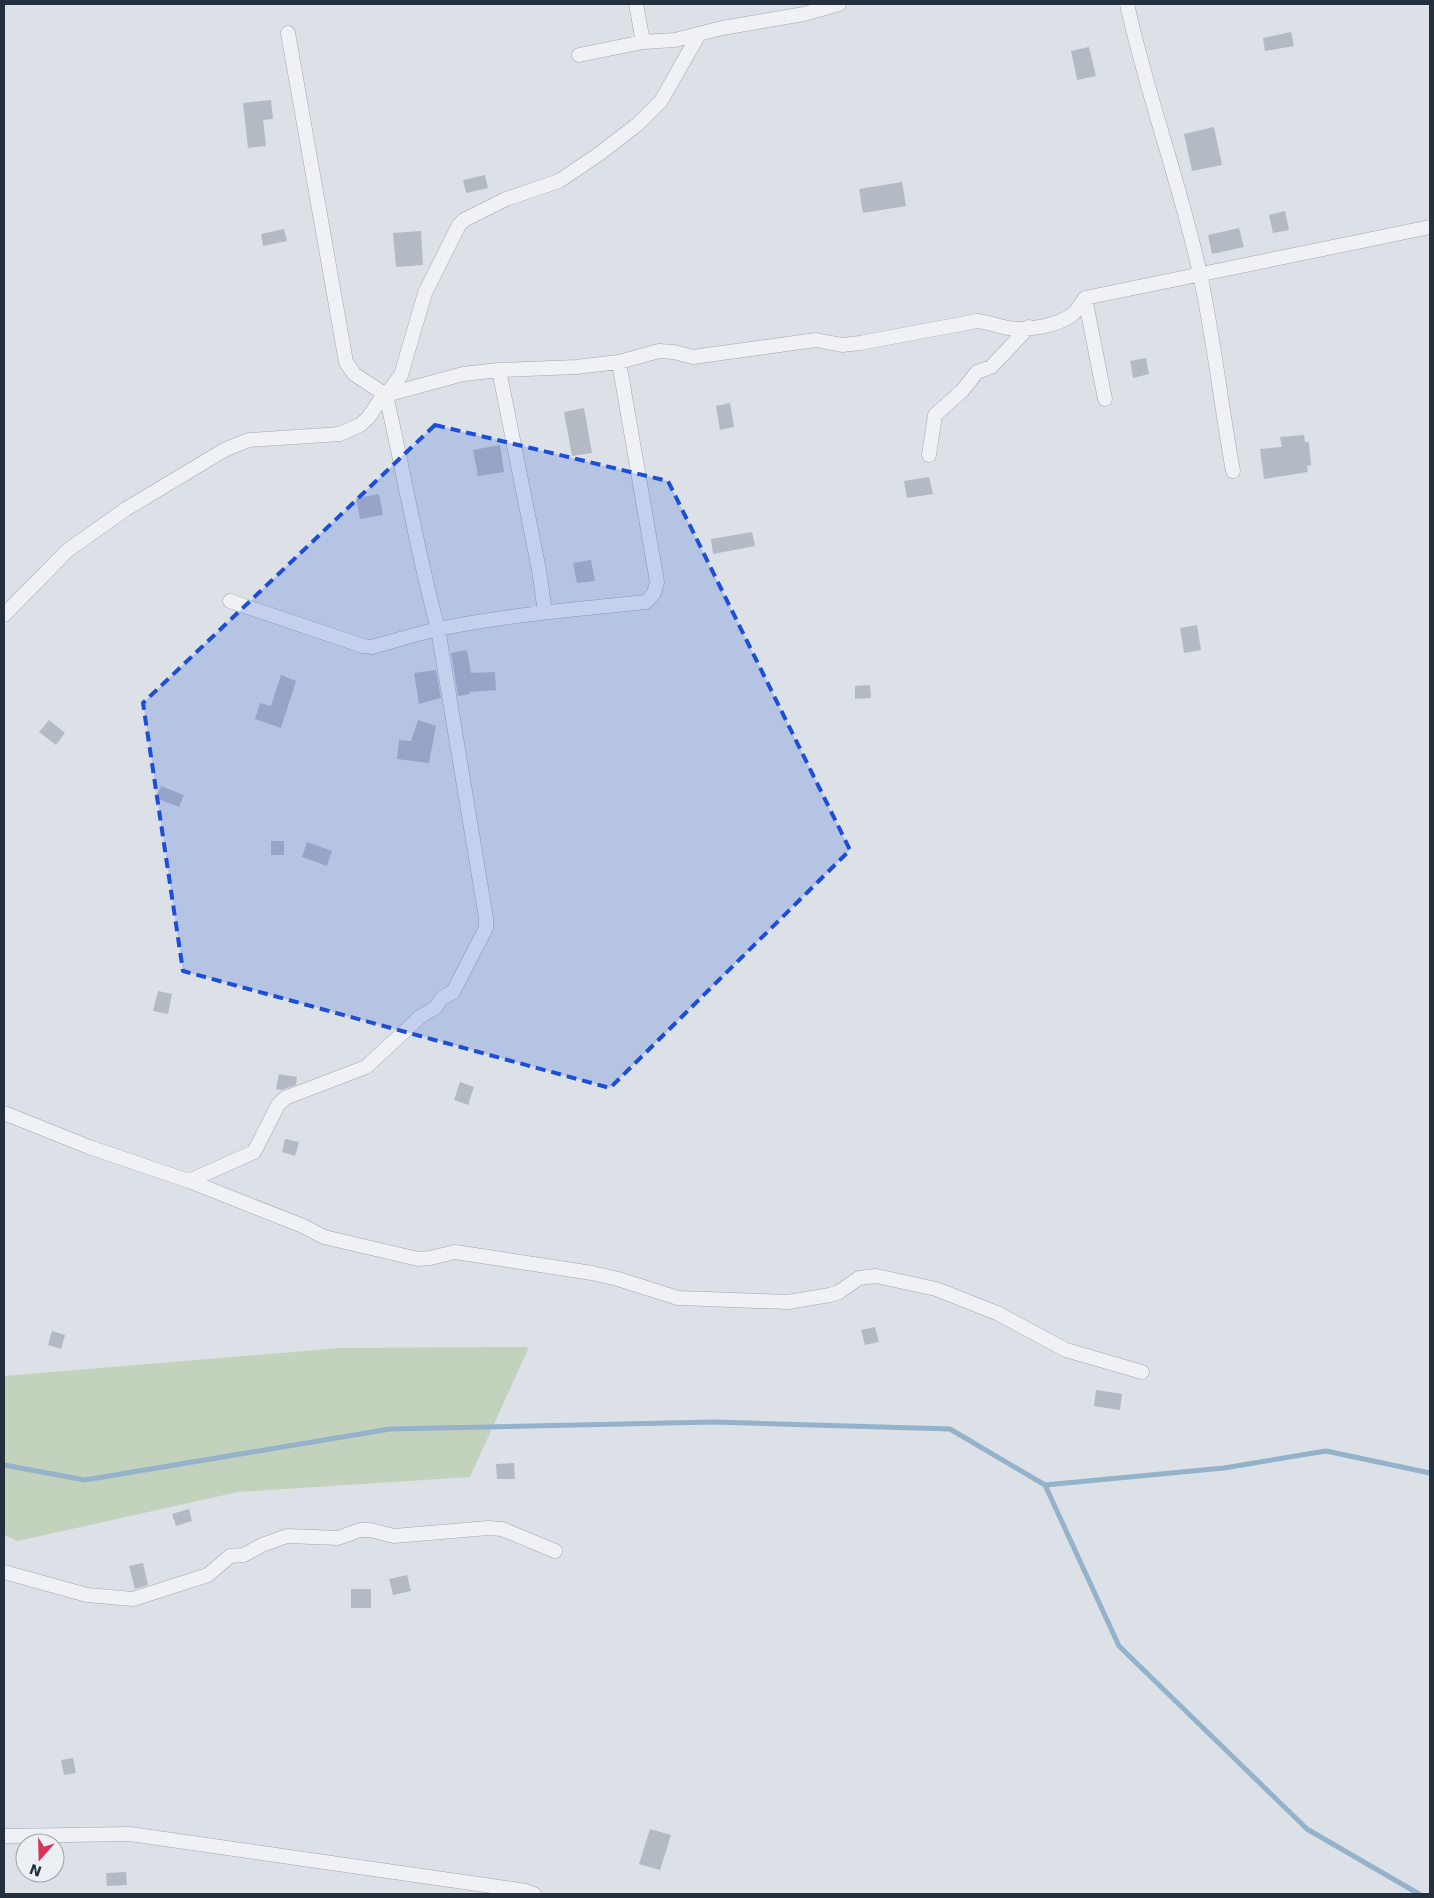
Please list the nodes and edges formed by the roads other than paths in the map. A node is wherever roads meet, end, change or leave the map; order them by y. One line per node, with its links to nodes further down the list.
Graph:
1 (636, 4): 6 (street)
2 (839, 4): 5 (street)
3 (1127, 4): 9 (street)
4 (288, 33): 14 (street)
5 (699, 34): 6 (street); 14 (street)
6 (644, 42): 7 (street)
7 (580, 55)
8 (1430, 226): 9 (street)
9 (1200, 275): 10 (street); 17 (street)
10 (1085, 298): 11 (street); 15 (street)
11 (1029, 327): 12 (street); 16 (street)
12 (619, 362): 13 (street); 19 (street)
13 (500, 370): 14 (street); 19 (street)
14 (386, 395): 20 (street); 21 (street)
15 (1105, 399)
16 (929, 454)
17 (1233, 471)
18 (230, 601): 21 (street)
19 (545, 612): 21 (street)
20 (4, 615)
21 (438, 630): 23 (street)
22 (4, 1114): 23 (street)
23 (189, 1181): 24 (street)
24 (1142, 1372)
25 (555, 1551): 26 (street)
26 (4, 1572)
27 (4, 1836): 28 (street)
28 (534, 1894)

